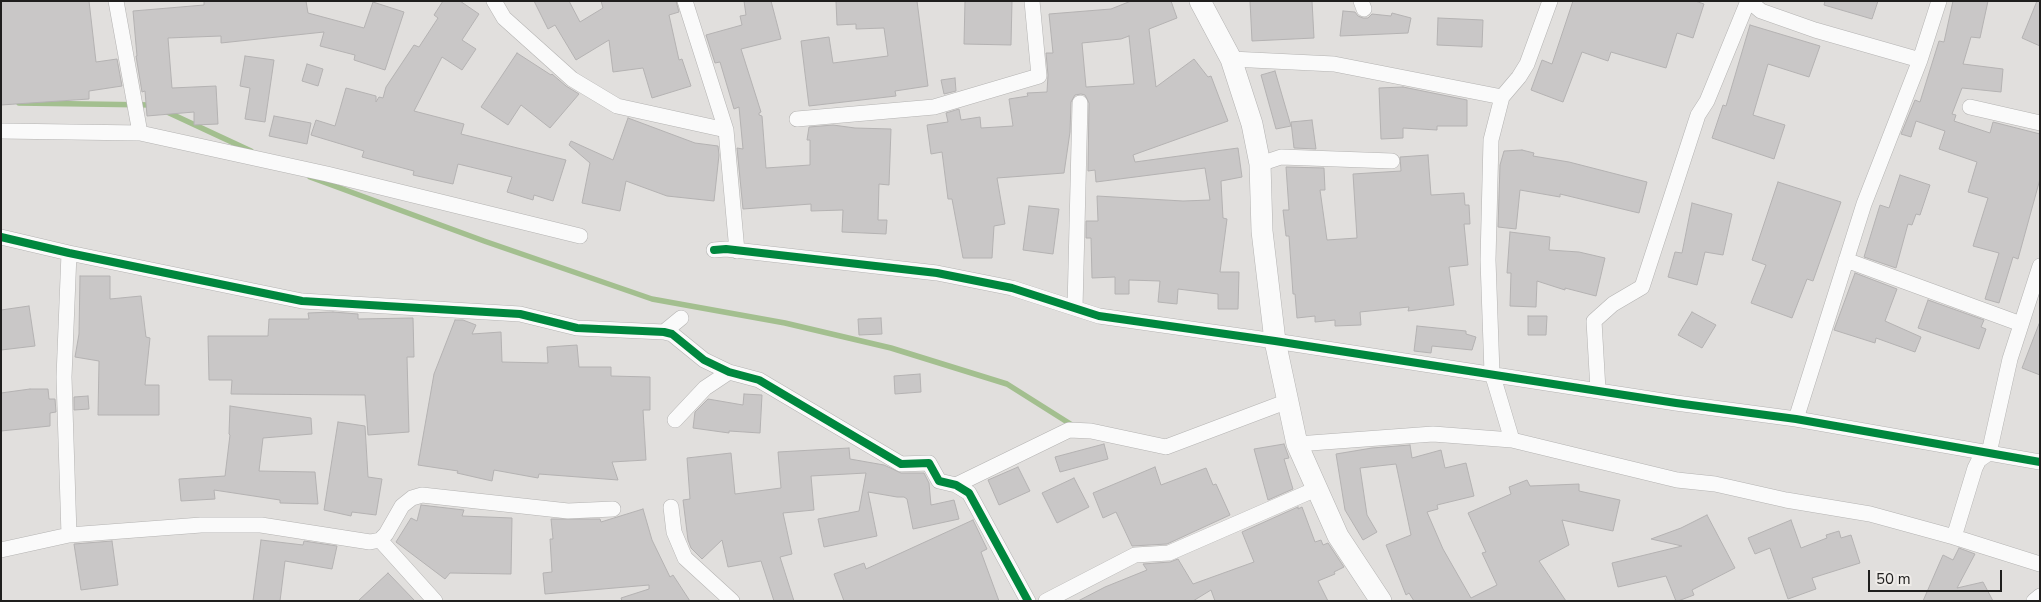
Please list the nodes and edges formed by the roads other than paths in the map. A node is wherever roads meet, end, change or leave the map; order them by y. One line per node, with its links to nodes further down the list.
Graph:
1 (116, 1): 18 (street)
2 (494, 1): 16 (street)
3 (685, 1): 16 (street)
4 (1032, 1): 14 (street)
5 (1200, 1): 9 (street)
6 (1550, 1): 11 (street)
7 (1748, 1): 10 (street); 35 (street)
8 (1939, 1): 10 (street)
9 (1231, 59): 11 (street); 20 (street)
10 (1920, 60): 26 (street)
11 (1502, 97): 34 (street)
12 (1080, 103): 28 (street)
13 (1970, 107): 15 (street)
14 (797, 118)
15 (2040, 123)
16 (726, 130): 24 (street)
17 (1, 131): 18 (street)
18 (140, 133): 21 (street)
19 (1392, 161): 20 (street)
20 (1260, 164): 32 (street)
21 (580, 236)
22 (1, 237): 25 (street)
23 (714, 250): 24 (street)
24 (737, 251): 28 (street)
25 (70, 253): 31 (street); 47 (street)
26 (1846, 260): 30 (street); 37 (street)
27 (2040, 266): 30 (street)
28 (1074, 308): 32 (street)
29 (681, 318): 31 (street)
30 (2021, 324): 41 (street)
31 (664, 332): 33 (street)
32 (1274, 341): 34 (street); 36 (street)
33 (729, 372): 38 (street); 43 (street)
34 (1492, 374): 35 (street); 39 (street)
35 (1598, 390): 37 (street)
36 (1288, 402): 40 (street); 43 (street)
37 (1796, 419): 41 (street)
38 (675, 420)
39 (1512, 440): 40 (street); 48 (street)
40 (1297, 444): 44 (street)
41 (1989, 453): 42 (street); 48 (street)
42 (2040, 462)
43 (956, 485): 55 (street)
44 (1316, 490): 56 (street); 57 (street)
45 (671, 507): 54 (street)
46 (613, 509): 49 (street)
47 (69, 535): 49 (street); 50 (street)
48 (1954, 537): 51 (street)
49 (380, 540): 53 (street)
50 (1, 550)
51 (2040, 564)
52 (2040, 596): 58 (street)
53 (435, 601)
54 (732, 601)
55 (1028, 601)
56 (1046, 601)
57 (1381, 601)
58 (2034, 601)

